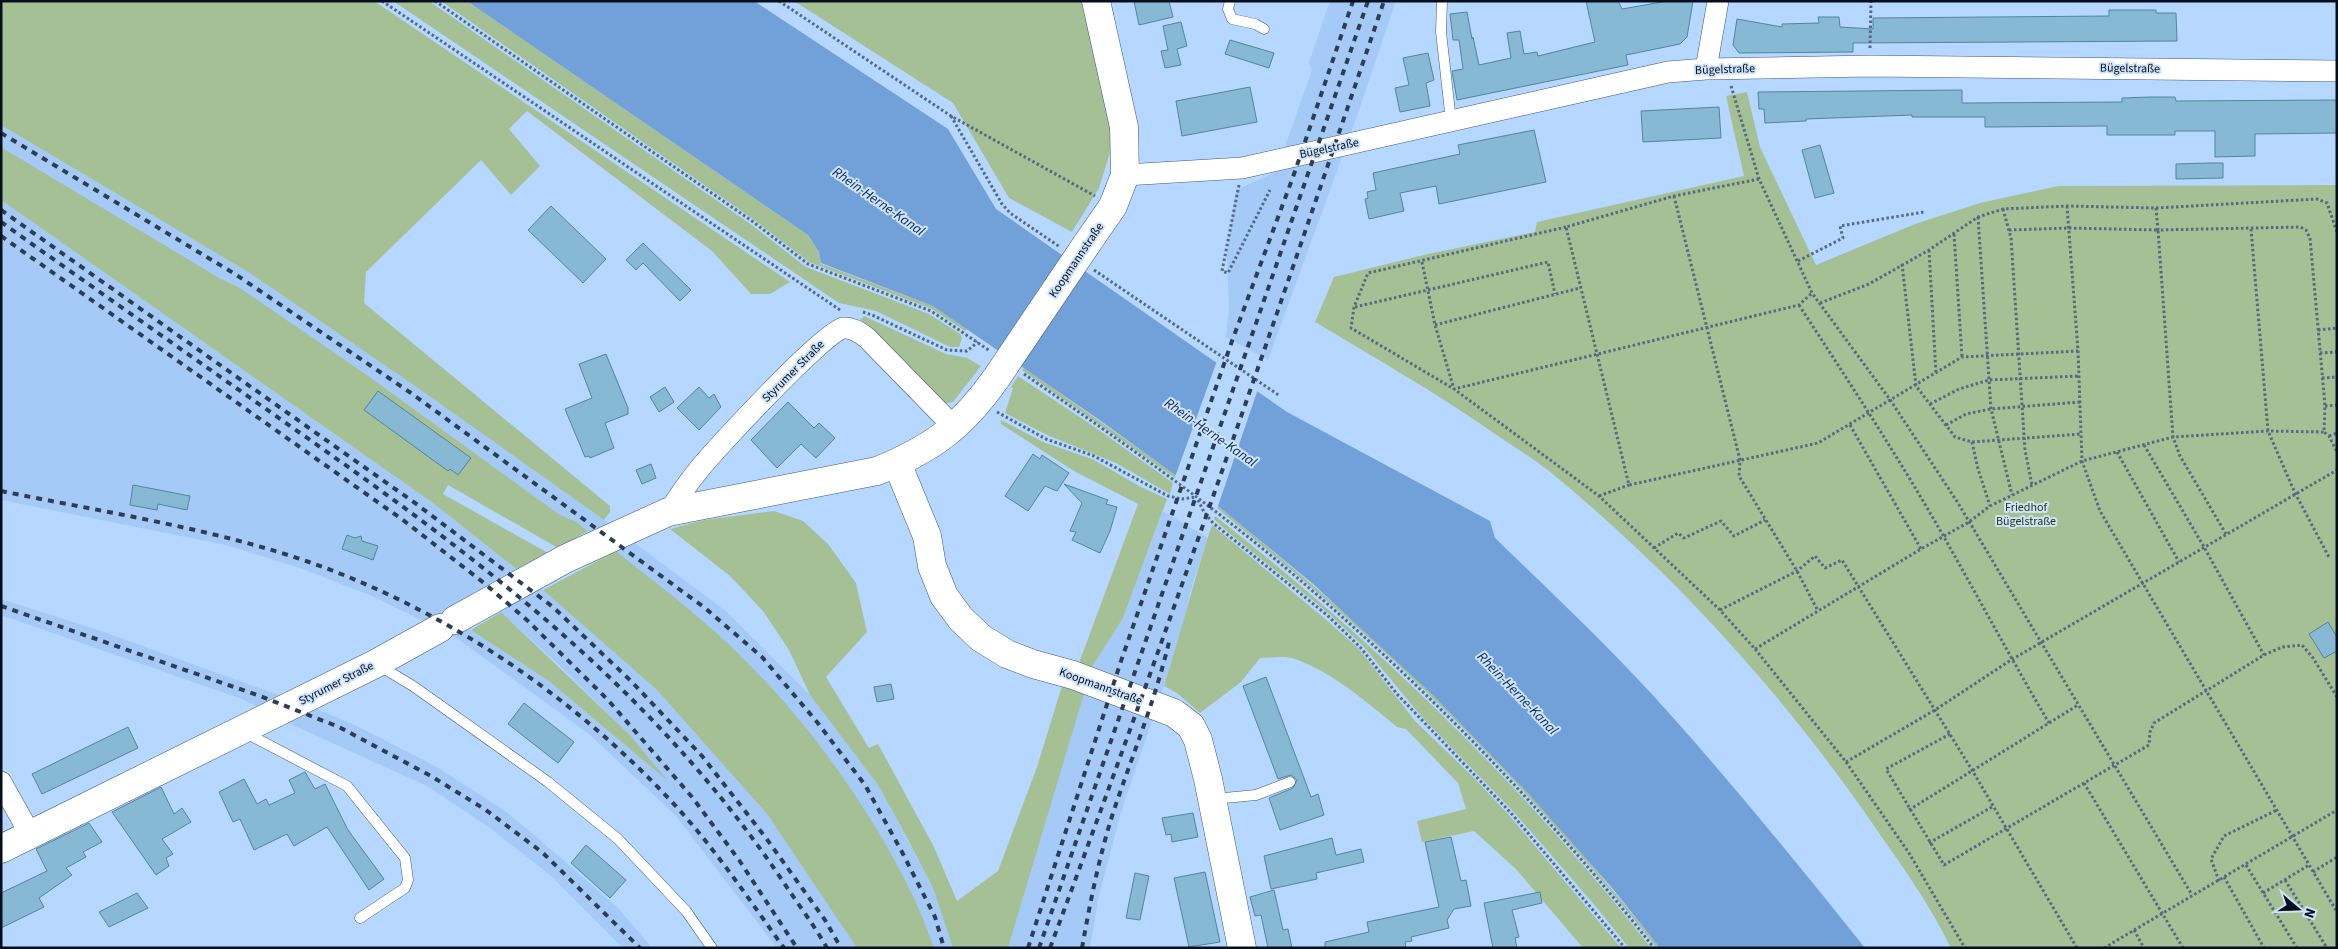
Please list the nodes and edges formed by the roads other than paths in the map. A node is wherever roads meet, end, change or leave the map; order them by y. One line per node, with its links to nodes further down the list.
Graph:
1 (1096, 1): 9 (street, Koopmannstraße)
2 (1230, 1): 5 (lane)
3 (1442, 1): 8 (lane)
4 (1718, 1): 6 (street)
5 (1264, 29)
6 (1716, 69): 7 (street, Bügelstraße); 8 (street, Bügelstraße)
7 (2337, 71)
8 (1451, 121): 9 (street, Bügelstraße)
9 (1125, 175): 10 (street, Koopmannstraße, bridge)
10 (955, 428): 11 (street, Koopmannstraße); 12 (street, Styrumer Straße)
11 (887, 467): 12 (street, Styrumer Straße); 17 (street, Koopmannstraße)
12 (668, 512): 13 (street, Styrumer Straße)
13 (375, 664): 14 (street, Styrumer Straße); 21 (lane)
14 (241, 730): 18 (street, Styrumer Straße); 20 (lane)
15 (1, 782): 18 (street)
16 (1290, 782): 17 (lane)
17 (1212, 800): 22 (street, Koopmannstraße)
18 (30, 834): 19 (street, Styrumer Straße)
19 (1, 849)
20 (360, 918)
21 (712, 948)
22 (1242, 948)

